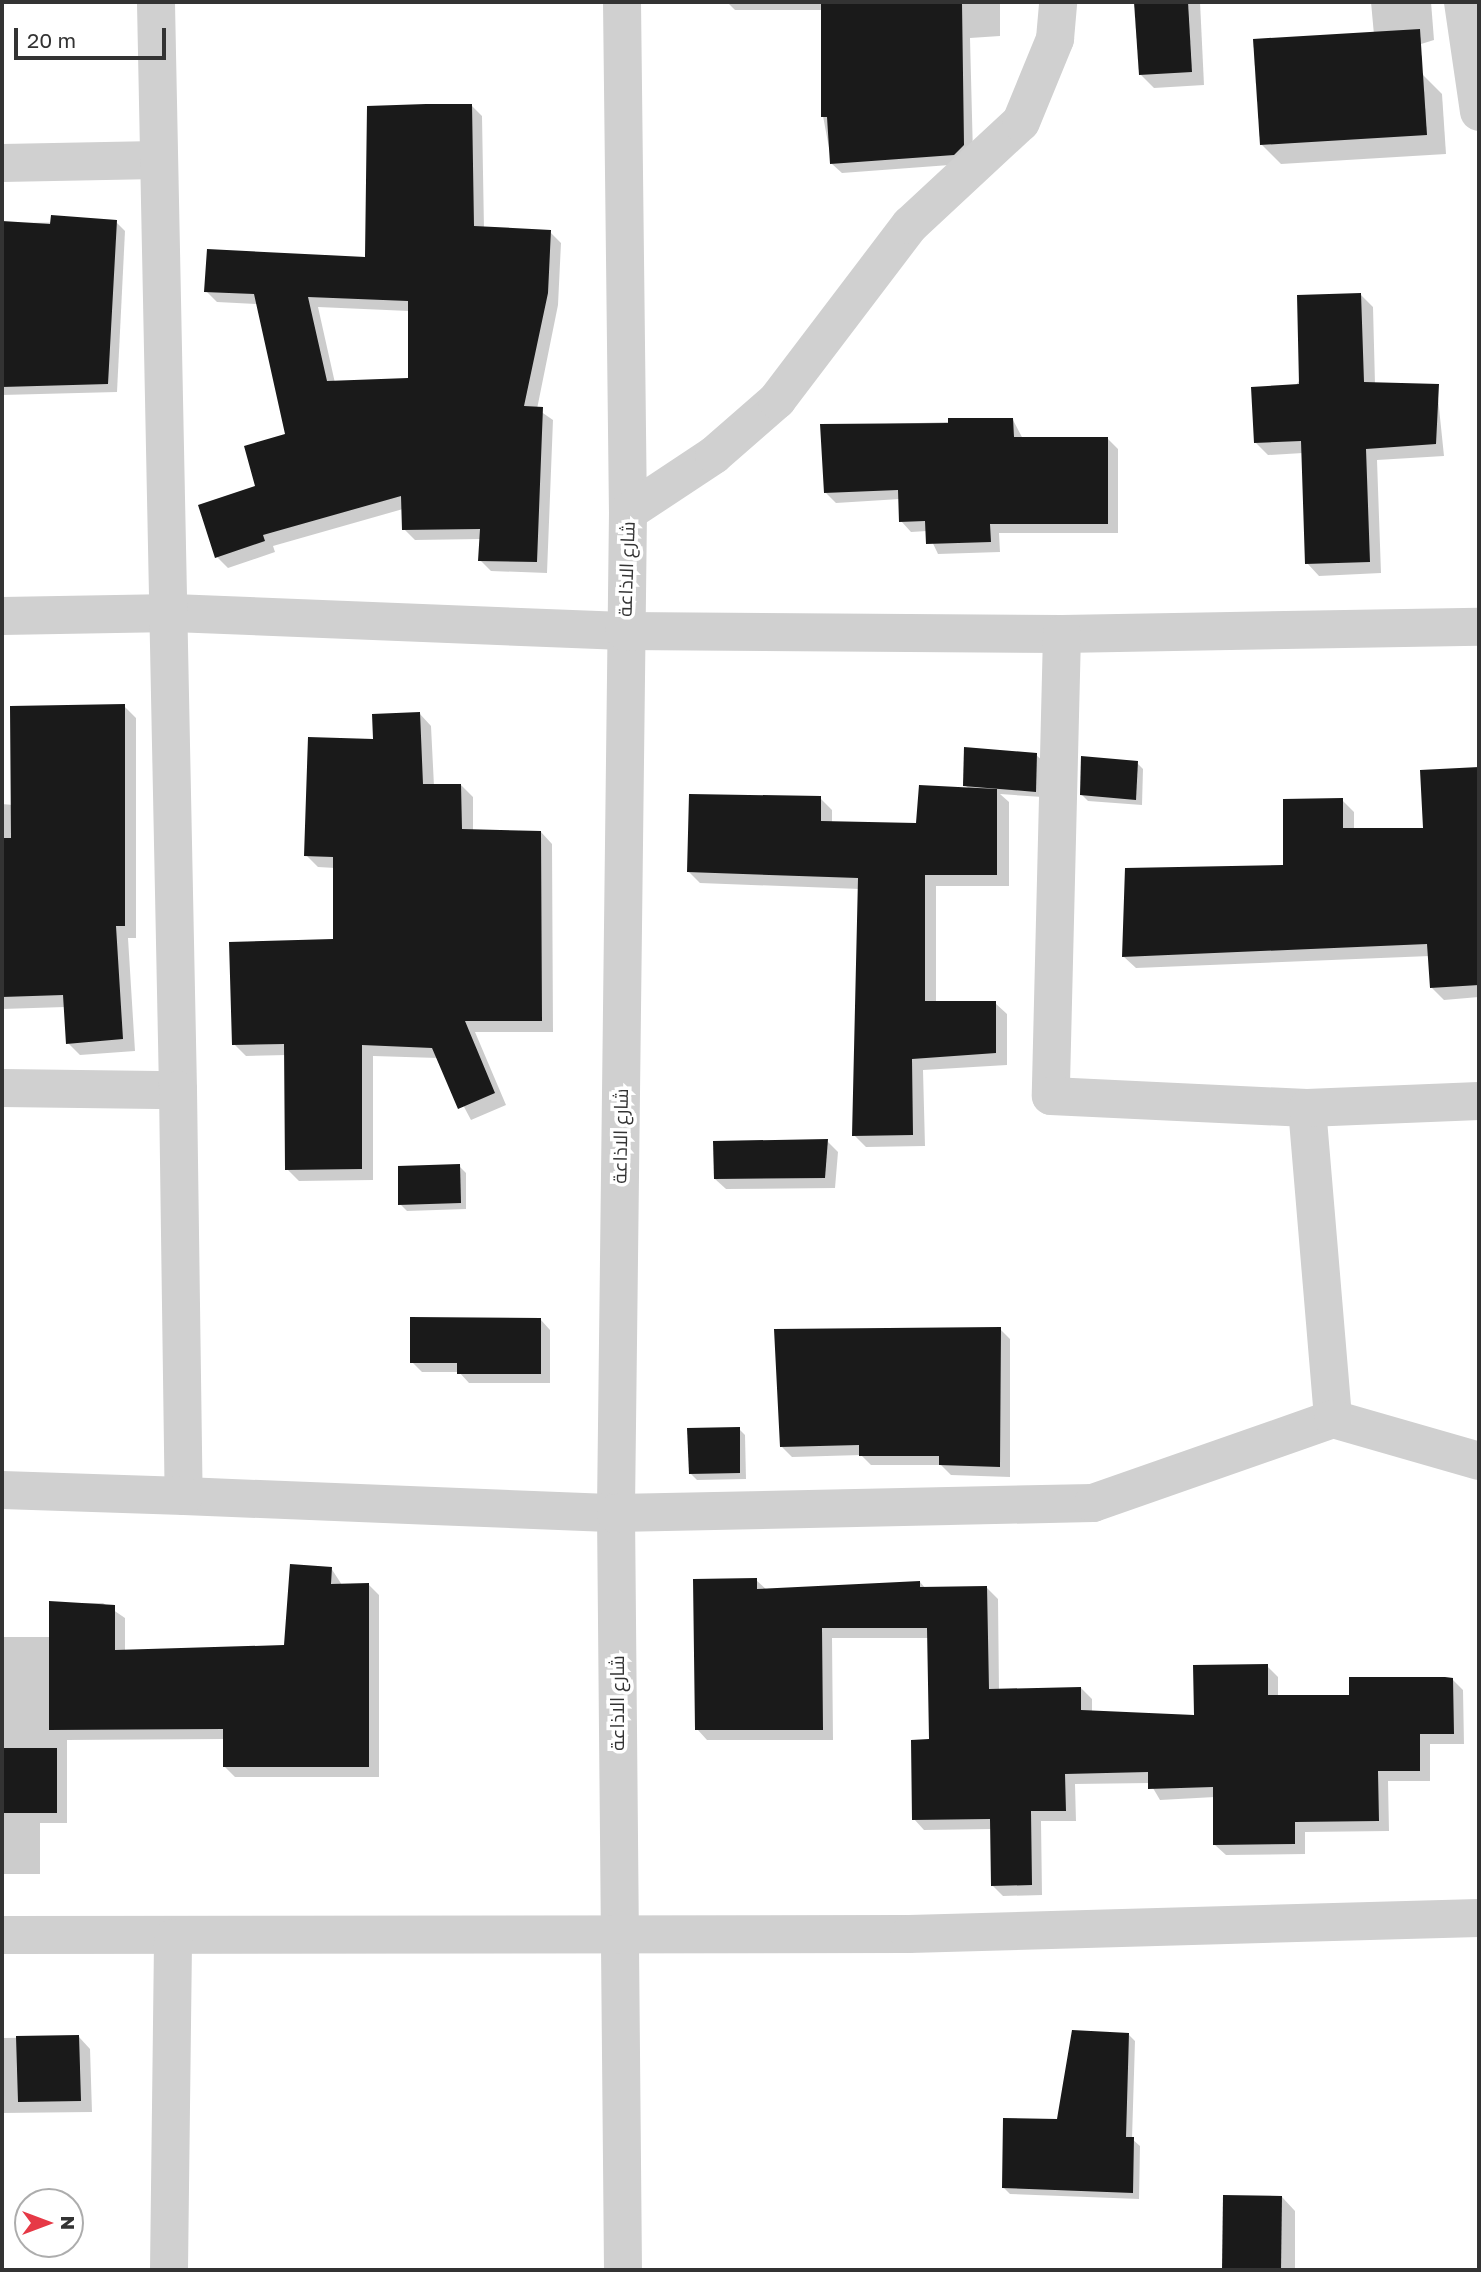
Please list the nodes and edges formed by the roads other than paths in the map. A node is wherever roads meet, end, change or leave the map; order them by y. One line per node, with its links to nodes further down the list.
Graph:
1 (156, 2): 6 (street)
2 (622, 2): 8 (street, شارع الاذاعة)
3 (1058, 2): 8 (street)
4 (1463, 2): 5 (street)
5 (1479, 112)
6 (157, 160): 7 (street); 9 (street)
7 (2, 163)
8 (628, 512): 12 (street, شارع الاذاعة)
9 (173, 613): 10 (street); 12 (street); 15 (street)
10 (2, 615)
11 (1479, 627): 13 (street)
12 (624, 631): 13 (street); 22 (street, شارع الاذاعة)
13 (1062, 634): 17 (street)
14 (2, 1088): 15 (street)
15 (178, 1090): 21 (street)
16 (1479, 1101): 17 (street)
17 (1307, 1108): 18 (street)
18 (1333, 1419): 19 (street); 22 (street)
19 (1479, 1461)
20 (2, 1490): 21 (street)
21 (184, 1496): 22 (street)
22 (616, 1513): 24 (street, شارع الاذاعة)
23 (1479, 1918): 24 (street)
24 (618, 1933): 26 (street); 28 (street, شارع الاذاعة)
25 (2, 1935): 26 (street)
26 (173, 1938): 27 (street)
27 (169, 2270)
28 (623, 2270)

